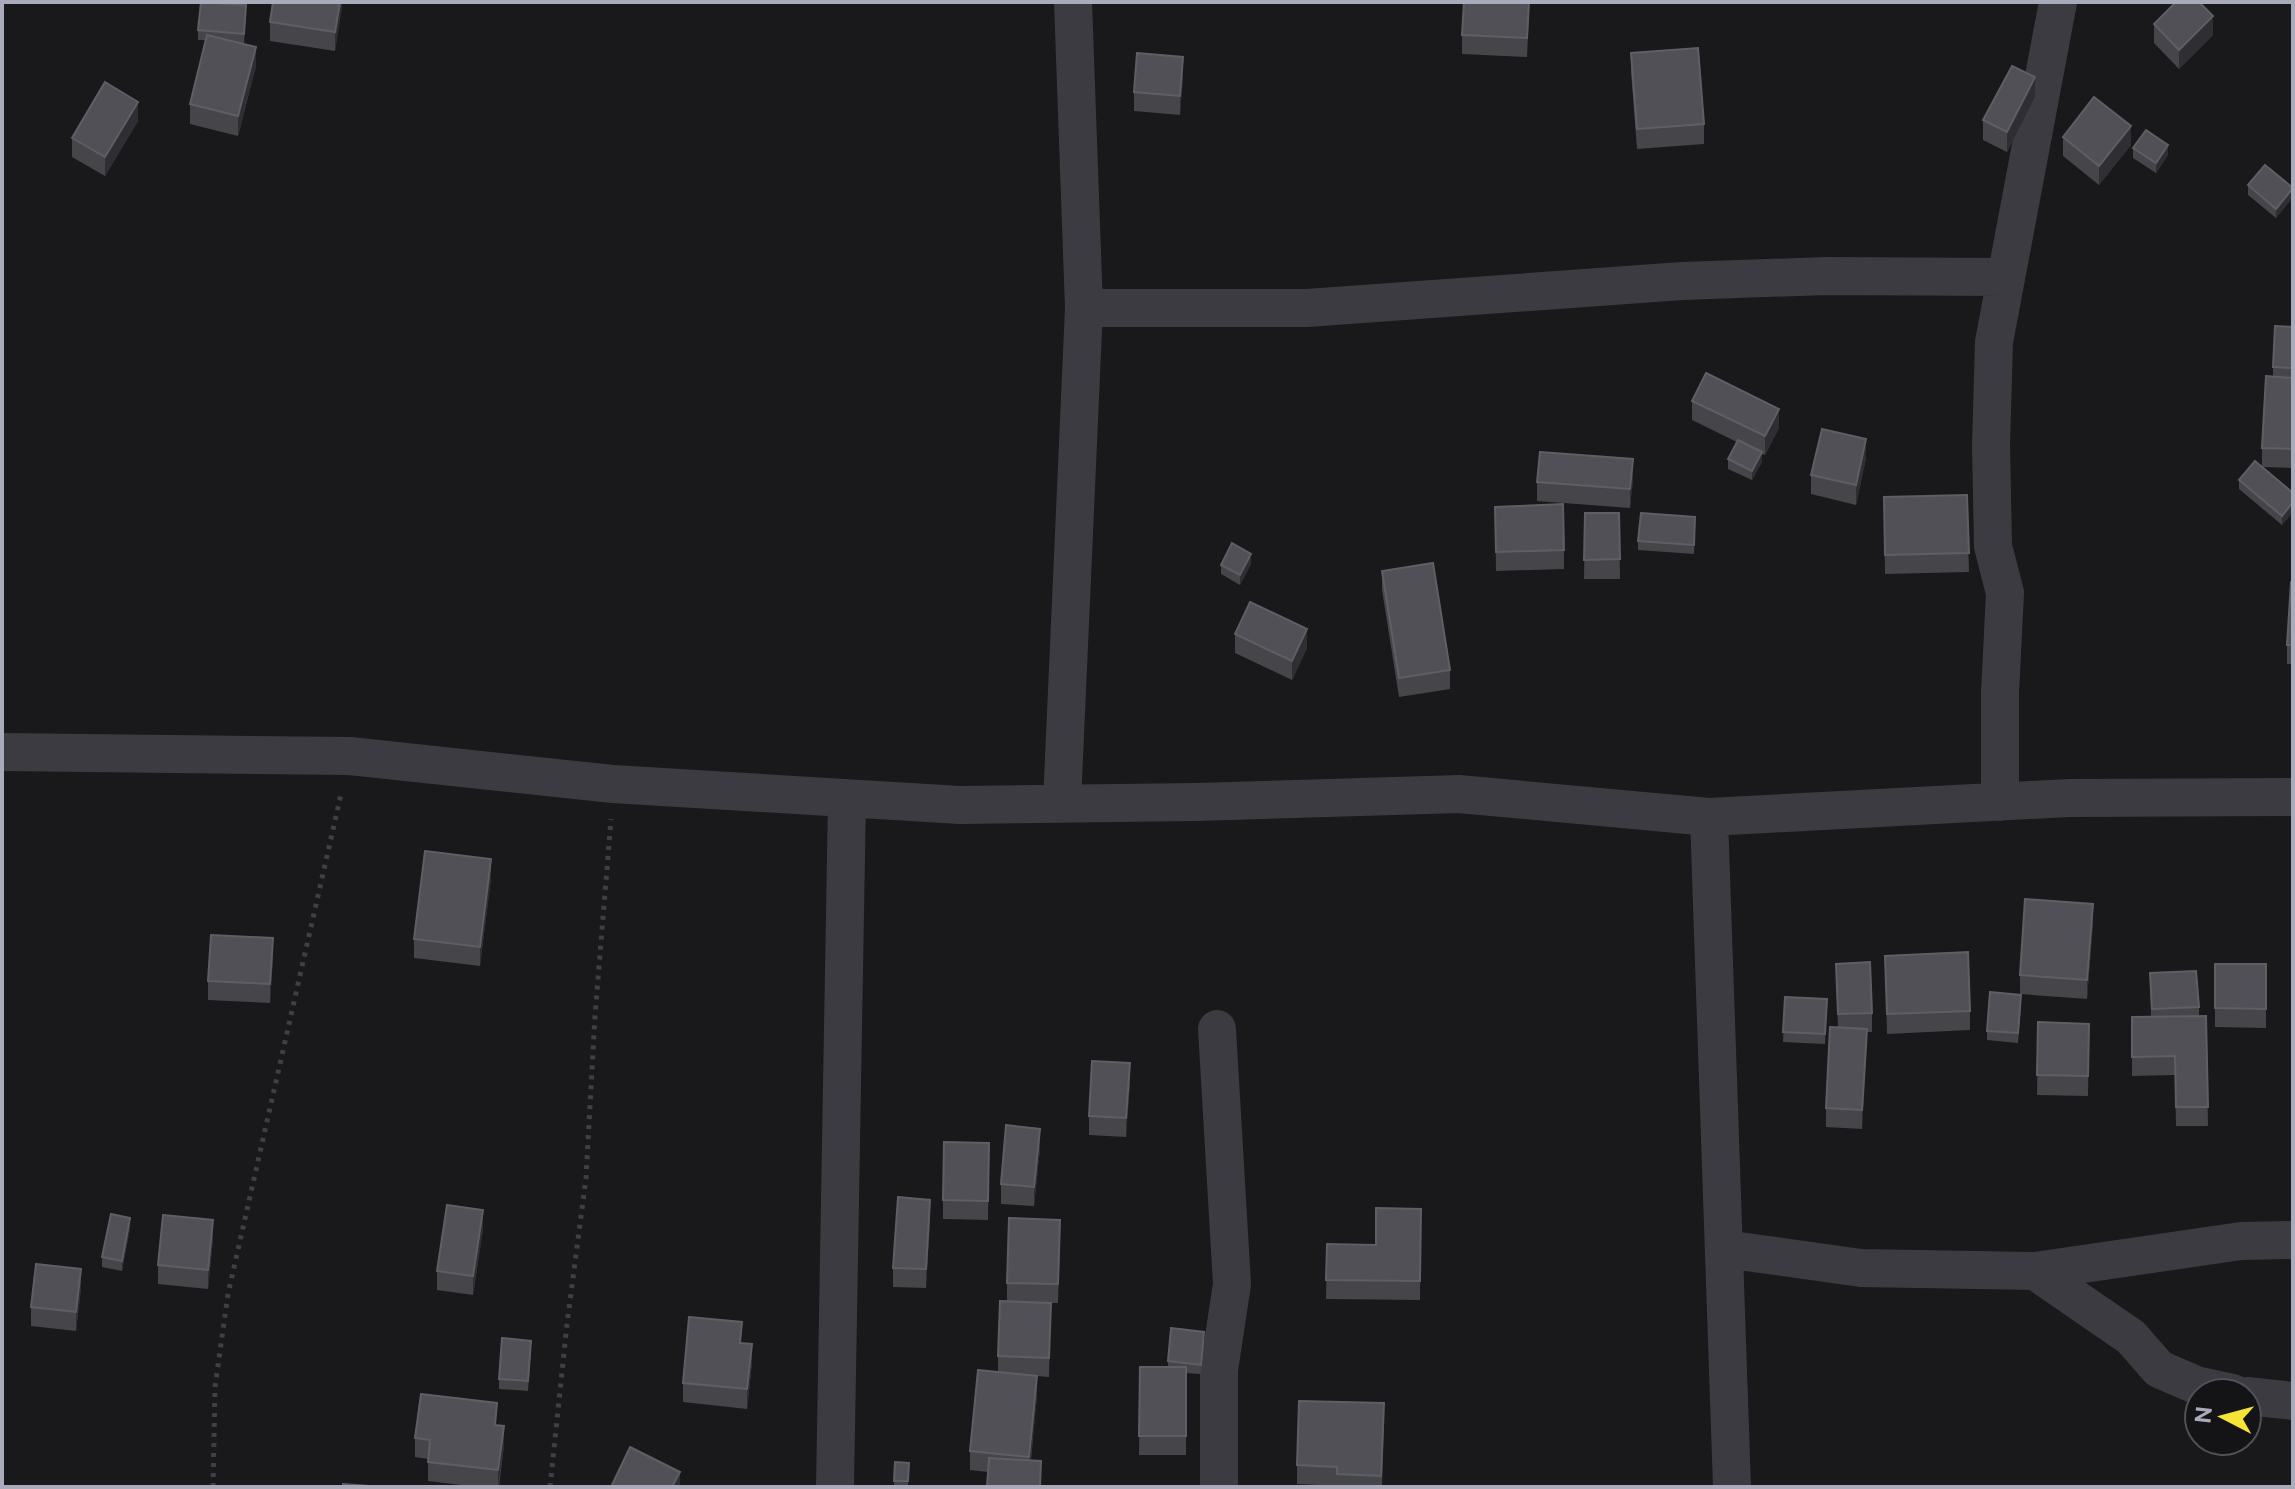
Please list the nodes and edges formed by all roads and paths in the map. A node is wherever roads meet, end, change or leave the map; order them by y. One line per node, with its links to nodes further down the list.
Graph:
1 (1073, 2): 4 (street)
2 (2058, 2): 3 (street)
3 (2006, 277): 4 (street); 10 (street)
4 (1084, 308): 11 (street)
5 (2, 752): 6 (street)
6 (350, 756): 7 (street); 20 (path)
7 (613, 784): 9 (street); 21 (path)
8 (2293, 797): 10 (street)
9 (847, 798): 11 (street); 22 (street)
10 (2000, 802): 12 (street)
11 (1062, 803): 12 (street)
12 (1709, 817): 15 (street)
13 (1217, 1029): 23 (street)
14 (2293, 1240): 16 (street)
15 (1725, 1249): 16 (street); 24 (street)
16 (2035, 1271): 17 (street)
17 (2183, 1379)
18 (2263, 1398): 19 (street)
19 (2293, 1401)
20 (213, 1487)
21 (550, 1487)
22 (835, 1487)
23 (1219, 1487)
24 (1732, 1487)

